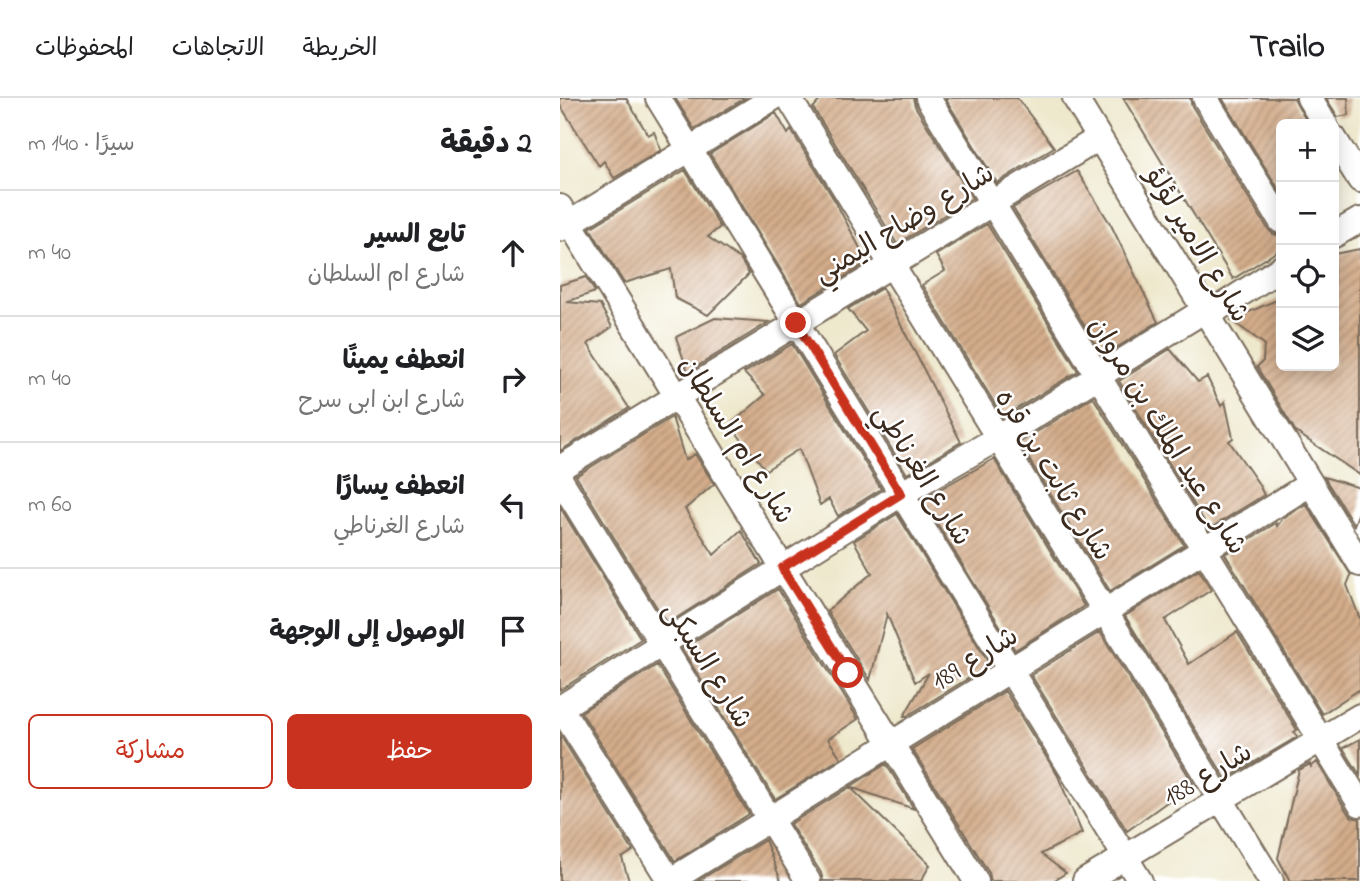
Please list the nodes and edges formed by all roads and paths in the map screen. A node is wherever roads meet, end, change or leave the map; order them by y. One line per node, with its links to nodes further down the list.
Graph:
1 (658, 98): 11 (street, شارع الغرناطي)
2 (773, 98): 11 (street)
3 (789, 98): 18 (street, شارع ثابت بن قره)
4 (928, 98): 13 (street, شارع عبد الملك بن مروان)
5 (1075, 98): 9 (street, شارع الامير لؤلؤ)
6 (1205, 98): 14 (street)
7 (1309, 98): 8 (street)
8 (1322, 119)
9 (1100, 138): 13 (street, شارع وضاح اليمني); 20 (street, شارع الامير لؤلؤ)
10 (1339, 146): 12 (street)
11 (689, 149): 15 (street); 21 (street, شارع الغرناطي)
12 (1360, 180)
13 (992, 202): 18 (street, شارع وضاح اليمني); 22 (street, شارع عبد الملك بن مروان)
14 (1276, 213)
15 (563, 220): 23 (street, شارع ام السلطان)
16 (1360, 220): 17 (street)
17 (1339, 233)
18 (891, 264): 21 (street, شارع وضاح اليمني); 24 (street, شارع ثابت بن قره)
19 (1276, 271): 20 (street)
20 (1206, 313): 22 (street); 27 (street, شارع الامير لؤلؤ)
21 (796, 323): 23 (street, شارع وضاح اليمني); 28 (street, شارع الغرناطي)
22 (1098, 376): 24 (street); 29 (street, شارع عبد الملك بن مروان)
23 (677, 396): 25 (street, شارع وضاح اليمني); 31 (street, شارع ام السلطان)
24 (998, 438): 28 (street); 32 (street, شارع ثابت بن قره)
25 (560, 468)
26 (560, 479): 33 (street, شارع السبكى)
27 (1310, 484): 29 (street, شارع 189); 30 (street, شارع الامير لؤلؤ)
28 (901, 494): 31 (street); 34 (street, شارع الغرناطي)
29 (1205, 550): 32 (street, شارع 189); 37 (street, شارع عبد الملك بن مروان)
30 (1360, 564)
31 (782, 568): 33 (street); 38 (street, شارع ام السلطان)
32 (1105, 611): 34 (street, شارع 189); 39 (street, شارع ثابت بن قره)
33 (663, 646): 35 (street); 41 (street, شارع السبكى)
34 (1010, 670): 38 (street, شارع 189); 42 (street, شارع الغرناطي)
35 (560, 708): 43 (street)
36 (1360, 716): 37 (street, شارع 188)
37 (1321, 739): 39 (street, شارع 188); 40 (street, شارع عبد الملك بن مروان)
38 (891, 744): 41 (street, شارع 189); 45 (street, شارع ام السلطان)
39 (1221, 799): 42 (street, شارع 188); 48 (street, شارع ثابت بن قره)
40 (1360, 804)
41 (770, 819): 43 (street, شارع 189); 44 (street, شارع السبكى)
42 (1125, 857): 46 (street, شارع 188); 47 (street, شارع الغرناطي)
43 (670, 881)
44 (808, 881)
45 (976, 881)
46 (1085, 881)
47 (1140, 881)
48 (1271, 881)

